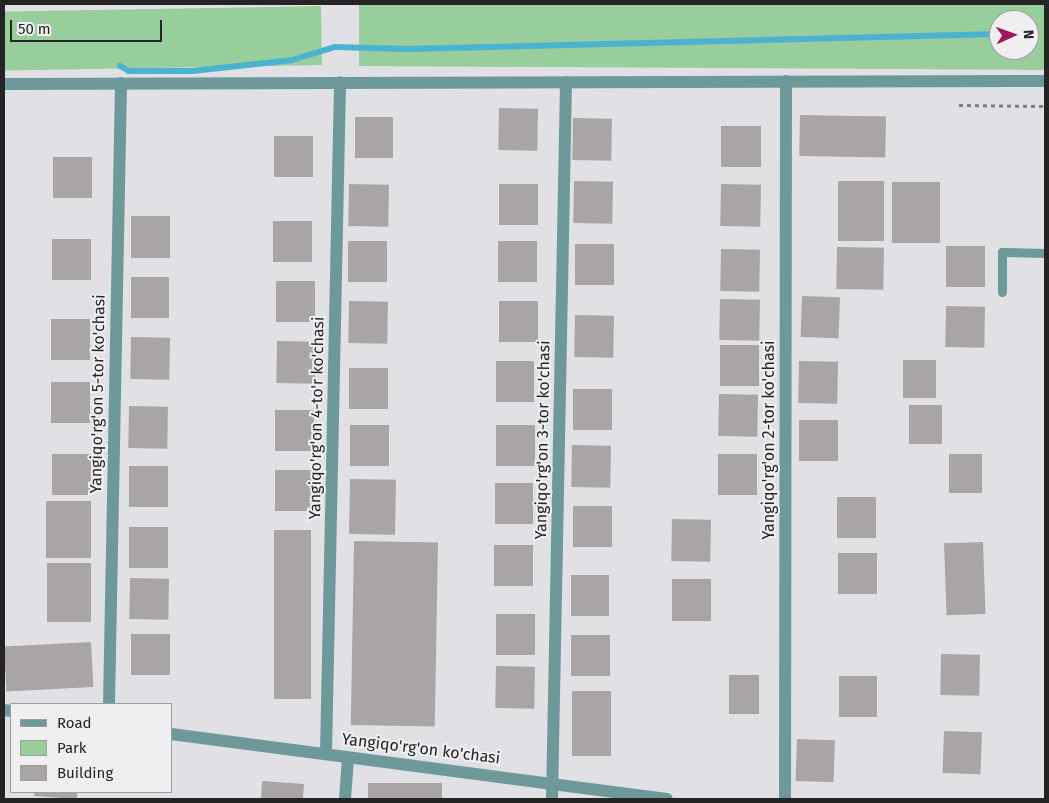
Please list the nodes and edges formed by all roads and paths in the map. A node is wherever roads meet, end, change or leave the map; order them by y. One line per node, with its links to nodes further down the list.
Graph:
1 (1045, 81): 4 (street)
2 (340, 82): 3 (street); 6 (street); 13 (street, Yangiqo'rg'on 4-to'r ko'chasi)
3 (566, 82): 4 (street); 15 (street, Yangiqo'rg'on 3-tor ko'chasi)
4 (786, 82): 19 (street, Yangiqo'rg'on 2-tor ko'chasi)
5 (4, 84): 6 (street)
6 (121, 84): 11 (street, Yangiqo'rg'on 5-tor ko'chasi)
7 (959, 105): 8 (path)
8 (1045, 106)
9 (1045, 252): 10 (lane)
10 (1002, 292)
11 (108, 703)
12 (172, 734): 13 (street, Yangiqo'rg'on ko'chasi)
13 (326, 753): 14 (street, Yangiqo'rg'on ko'chasi)
14 (348, 758): 15 (street, Yangiqo'rg'on ko'chasi); 16 (street)
15 (552, 781): 17 (street, Yangiqo'rg'on 3-tor ko'chasi); 18 (street, Yangiqo'rg'on ko'chasi)
16 (345, 799)
17 (552, 799)
18 (667, 799)
19 (786, 799)

